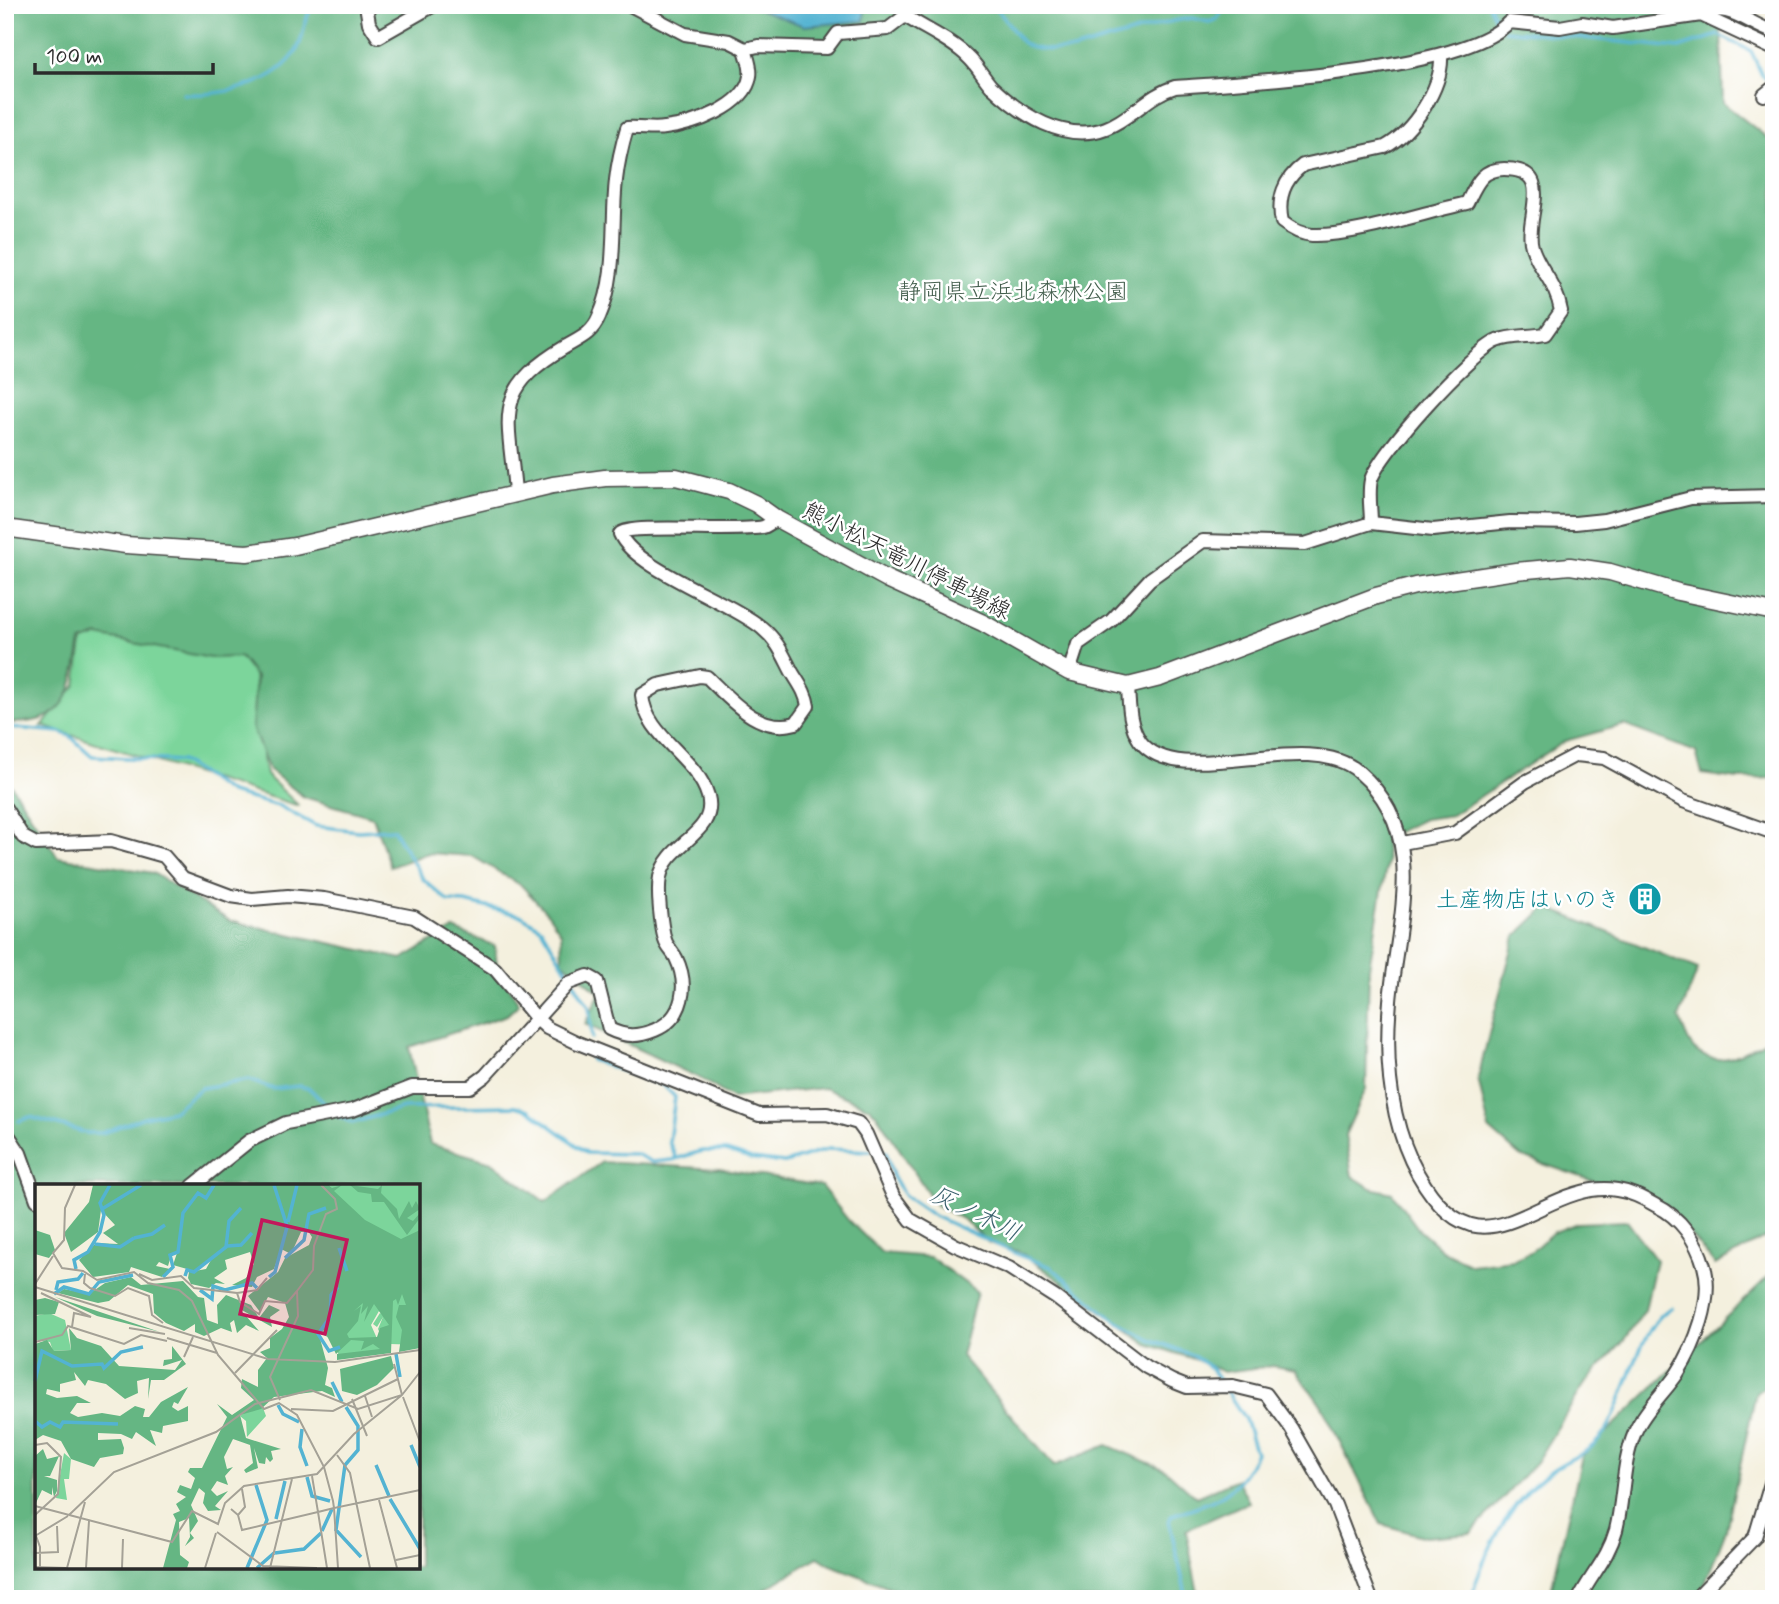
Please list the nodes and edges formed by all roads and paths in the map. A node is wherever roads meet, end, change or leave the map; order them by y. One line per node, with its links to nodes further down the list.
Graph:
1 (366, 5): 2 (street)
2 (434, 5)
3 (630, 5): 6 (street)
4 (1701, 15): 5 (street); 7 (street); 8 (street)
5 (1774, 32)
6 (745, 49): 8 (street); 9 (street)
7 (1774, 49)
8 (1441, 55): 12 (street)
9 (515, 492): 11 (main road, 熊小松天竜川停車場線); 13 (main road, 熊小松天竜川停車場線)
10 (1774, 496): 12 (street)
11 (777, 519): 15 (main road, 熊小松天竜川停車場線); 20 (street)
12 (1371, 523): 15 (street)
13 (5, 528)
14 (1774, 612): 16 (main road, 熊小松天竜川停車場線)
15 (1069, 672): 16 (main road, 熊小松天竜川停車場線)
16 (1128, 686): 19 (street)
17 (5, 808): 20 (street)
18 (1774, 833): 19 (street)
19 (1402, 844): 26 (street)
20 (537, 1019): 22 (street); 25 (street)
21 (5, 1130): 23 (street)
22 (195, 1184)
23 (35, 1194)
24 (1774, 1473): 27 (street)
25 (1371, 1599)
26 (1580, 1599)
27 (1695, 1599)

